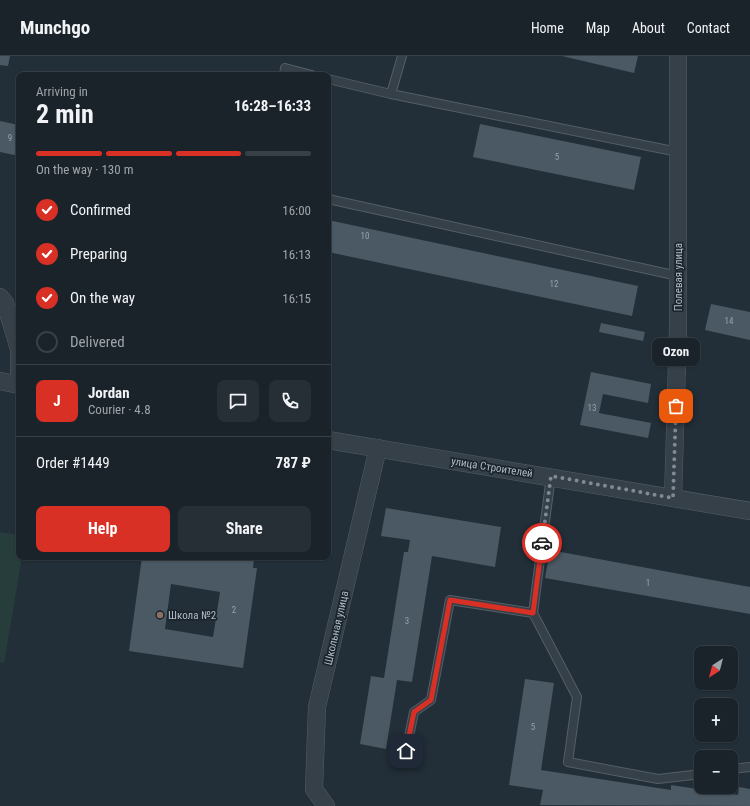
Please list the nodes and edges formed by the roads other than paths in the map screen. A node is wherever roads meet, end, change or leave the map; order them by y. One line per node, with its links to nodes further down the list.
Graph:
1 (402, 56): 6 (lane)
2 (678, 56): 7 (street, Полевая улица)
3 (284, 72): 4 (lane)
4 (300, 72)
5 (331, 80): 6 (lane)
6 (391, 94): 7 (lane)
7 (678, 152): 9 (street, Полевая улица)
8 (331, 200): 9 (lane)
9 (678, 276): 17 (street, Полевая улица)
10 (0, 296): 11 (street)
11 (16, 338)
12 (0, 382): 13 (street)
13 (16, 385)
14 (331, 440): 15 (street, улица Строителей)
15 (378, 448): 16 (street, улица Строителей); 24 (street, Школьная улица)
16 (551, 476): 17 (street, улица Строителей); 19 (lane)
17 (673, 498): 18 (street, улица Строителей)
18 (750, 511)
19 (533, 613): 20 (lane); 23 (lane)
20 (406, 751)
21 (750, 767): 22 (lane)
22 (738, 769)
23 (694, 775)
24 (326, 806)

